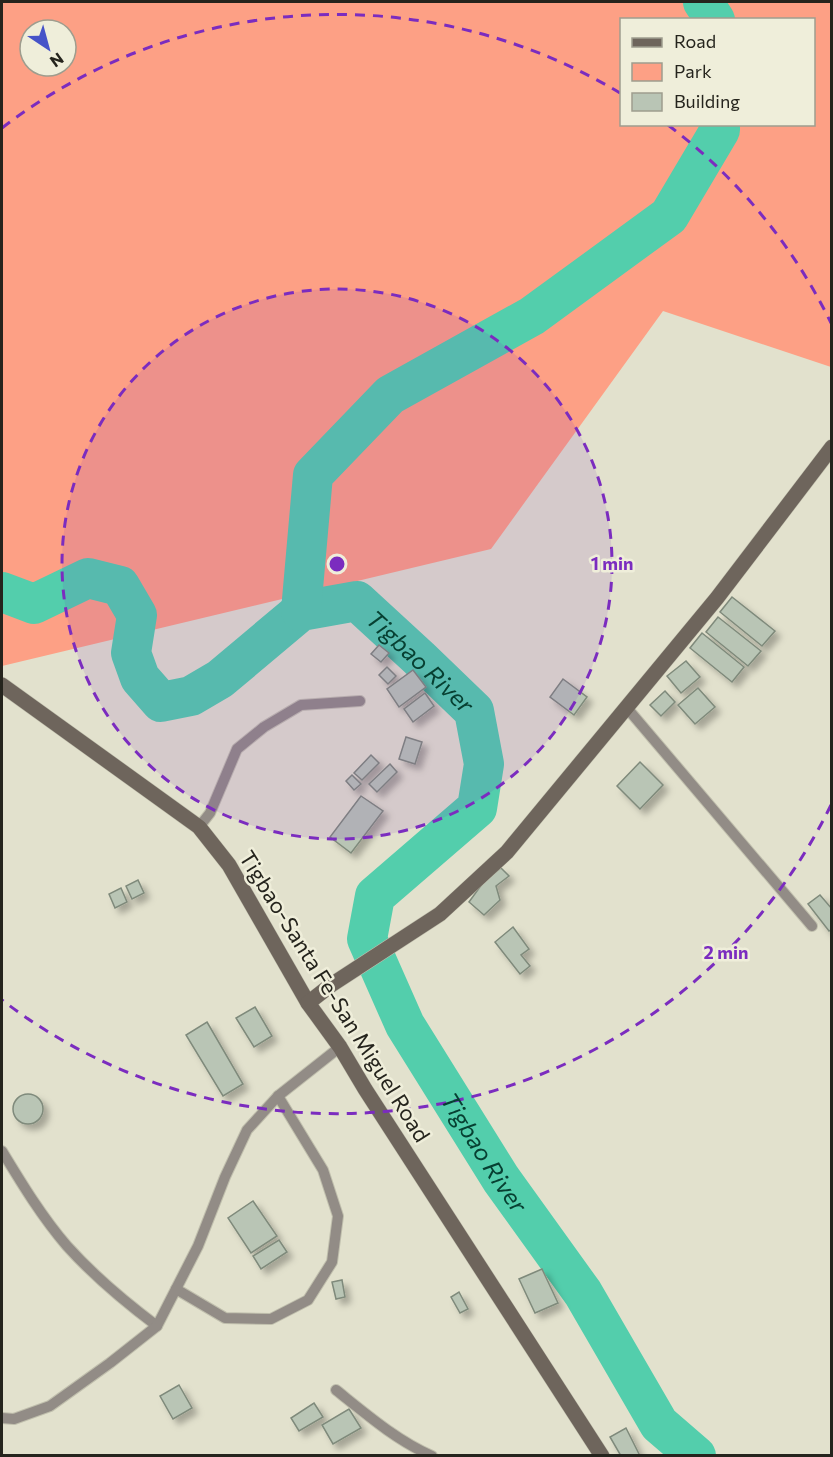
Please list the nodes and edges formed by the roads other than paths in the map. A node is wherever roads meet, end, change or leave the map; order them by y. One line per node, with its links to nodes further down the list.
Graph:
1 (831, 447): 4 (main road)
2 (2, 685): 5 (main road, Tigbao-Santa Fe-San Miguel Road)
3 (360, 701): 5 (lane)
4 (627, 708): 6 (lane); 7 (main road)
5 (199, 827): 7 (main road, Tigbao-Santa Fe-San Miguel Road)
6 (812, 926)
7 (308, 1003): 8 (main road, Tigbao-Santa Fe-San Miguel Road)
8 (340, 1047): 9 (lane); 16 (main road, Tigbao-Santa Fe-San Miguel Road)
9 (278, 1096): 11 (lane); 11 (lane)
10 (2, 1151): 12 (lane)
11 (176, 1289): 12 (lane)
12 (157, 1326): 14 (lane)
13 (336, 1389): 15 (lane)
14 (2, 1418)
15 (432, 1455)
16 (602, 1455)

